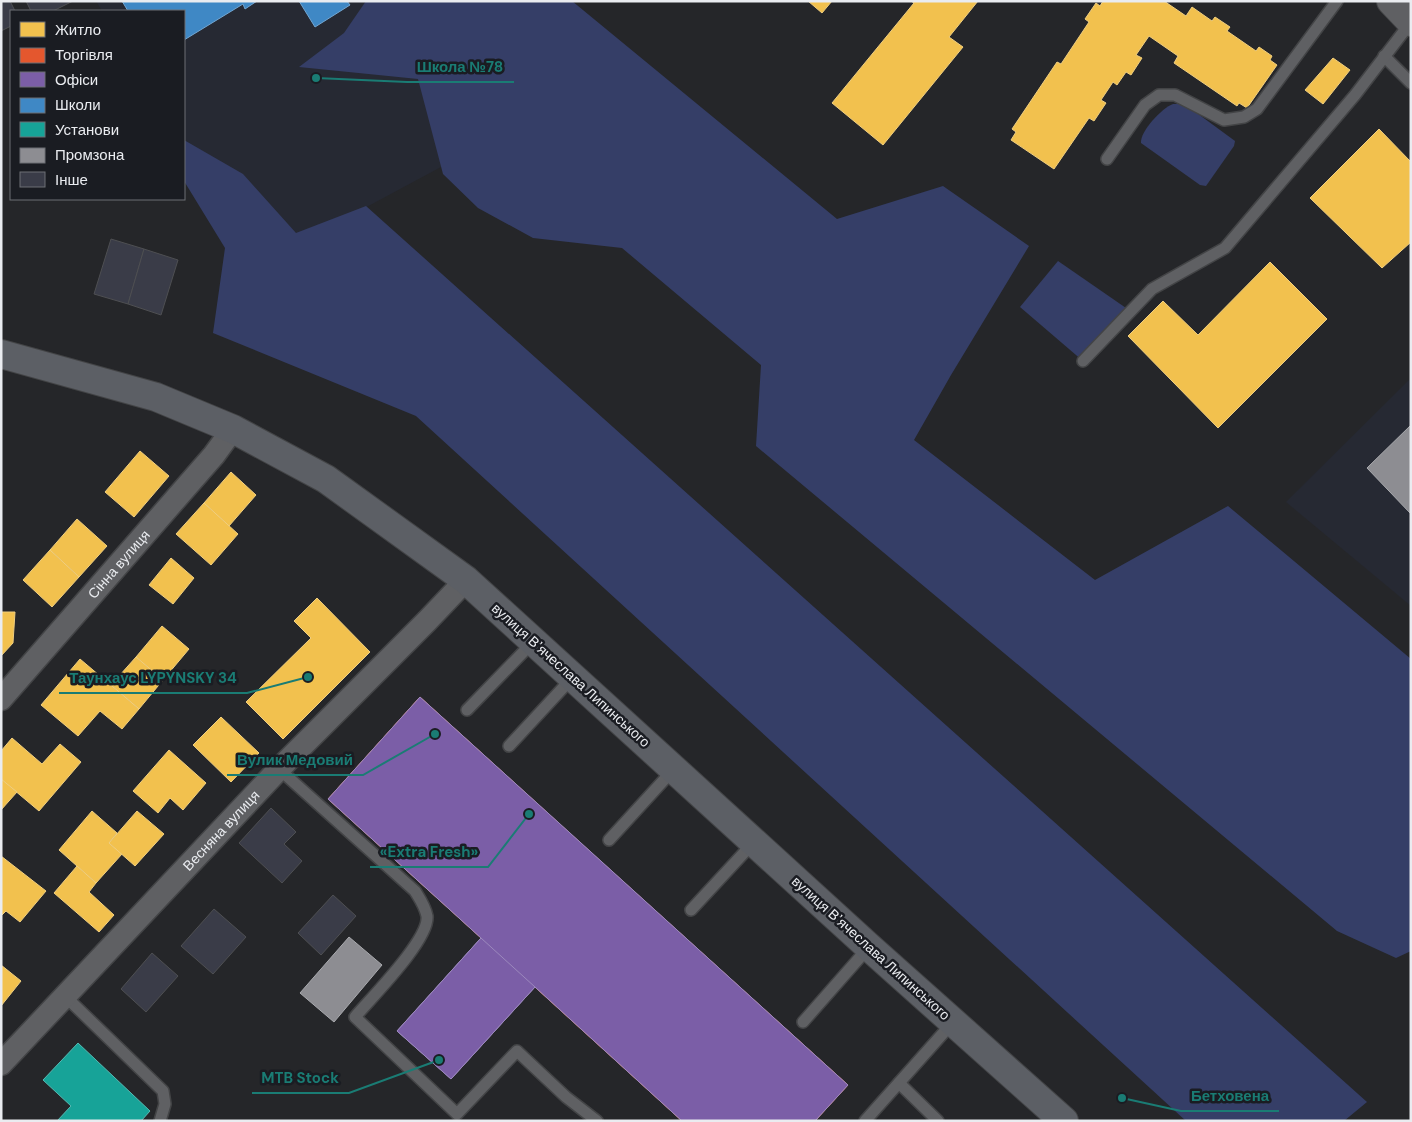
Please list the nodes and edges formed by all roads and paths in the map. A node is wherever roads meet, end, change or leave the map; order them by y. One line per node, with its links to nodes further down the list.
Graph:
1 (1337, 1): 6 (lane)
2 (1391, 1): 3 (street)
3 (1411, 22): 4 (lane)
4 (1384, 56): 5 (lane); 8 (lane)
5 (1411, 83)
6 (1107, 159)
7 (1, 354): 9 (main road, вулиця Вʼячеслава Липинського)
8 (1083, 361)
9 (233, 429): 10 (main road, вулиця Вʼячеслава Липинського); 13 (street, Сінна вулиця)
10 (466, 580): 11 (main road, вулиця Вʼячеслава Липинського); 17 (street, Весняна вулиця)
11 (534, 641): 12 (main road, вулиця Вʼячеслава Липинського); 14 (lane)
12 (573, 677): 15 (lane); 16 (main road, вулиця Вʼячеслава Липинського)
13 (1, 698)
14 (467, 710)
15 (509, 746)
16 (674, 768): 18 (lane); 19 (main road, вулиця Вʼячеслава Липинського)
17 (279, 770): 22 (street, Весняна вулиця); 28 (lane)
18 (609, 840)
19 (754, 842): 20 (lane); 21 (main road, вулиця Вʼячеслава Липинського)
20 (691, 910)
21 (869, 947): 23 (lane); 24 (main road, вулиця Вʼячеслава Липинського)
22 (66, 997): 25 (street, Весняна вулиця); 27 (lane)
23 (803, 1022)
24 (954, 1022): 26 (lane); 31 (main road, вулиця Вʼячеслава Липинського)
25 (1, 1064)
26 (898, 1083): 29 (lane); 30 (lane)
27 (160, 1121)
28 (596, 1121)
29 (865, 1121)
30 (938, 1121)
31 (1064, 1121)

